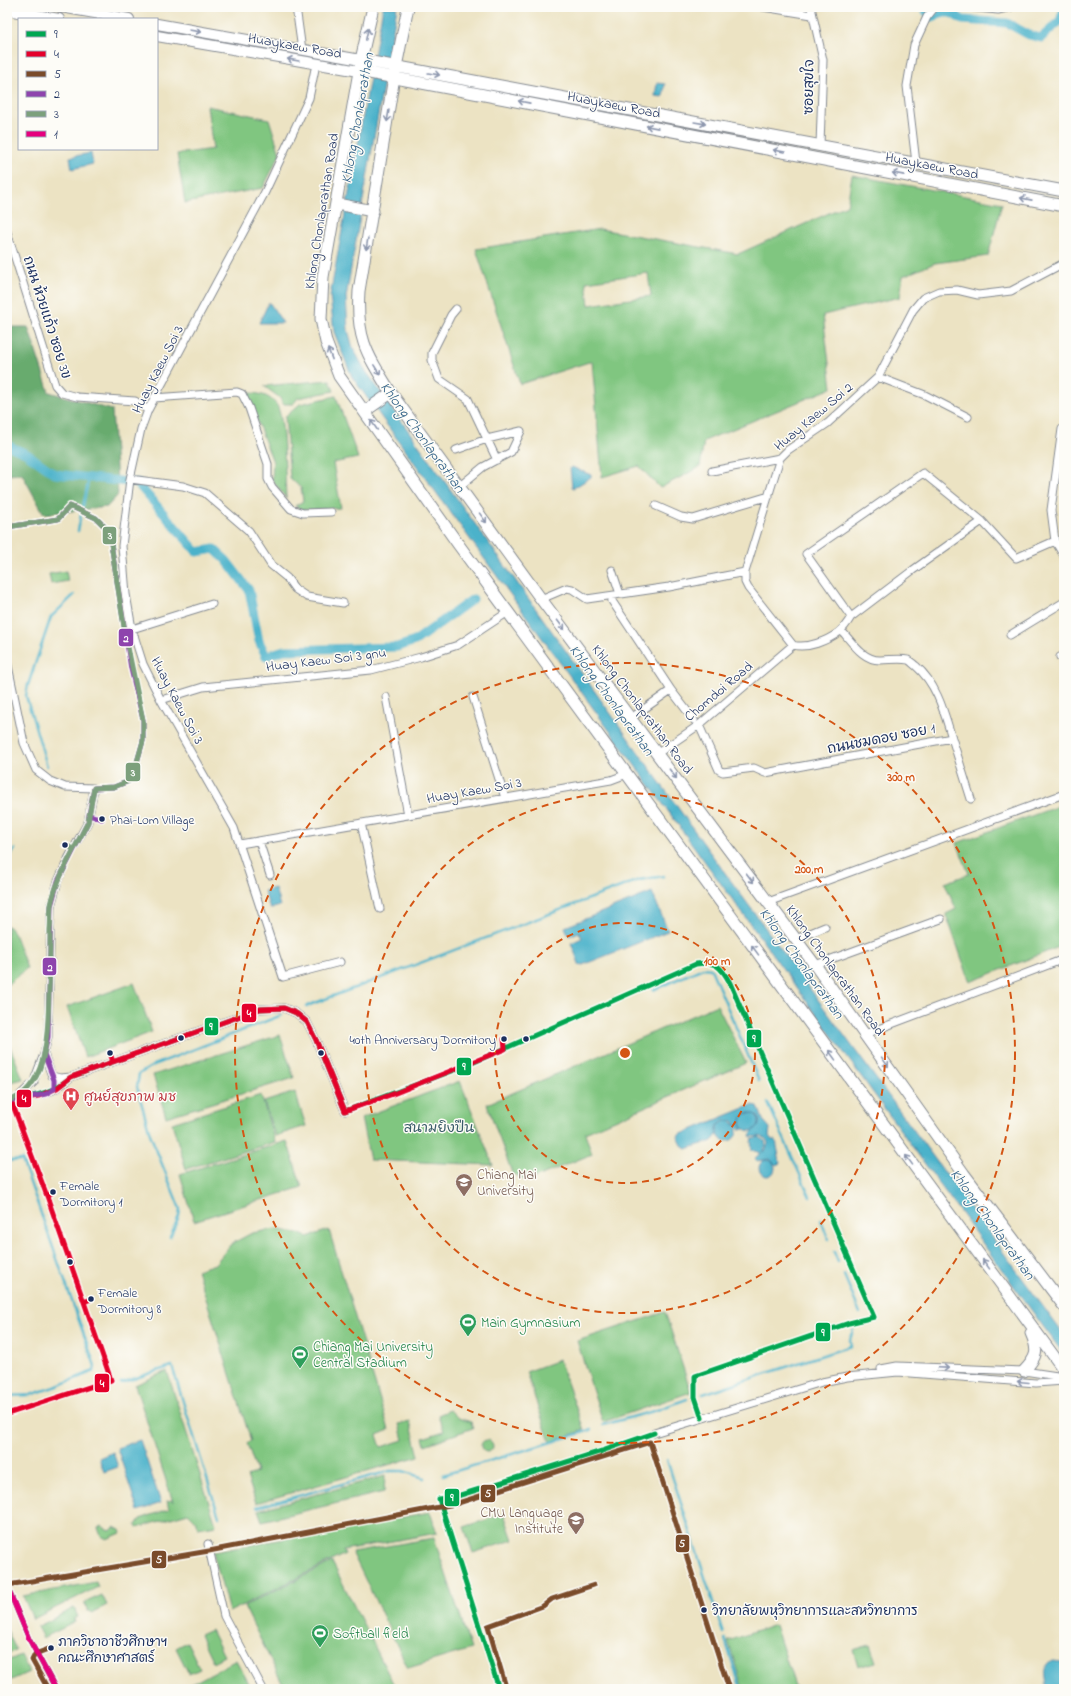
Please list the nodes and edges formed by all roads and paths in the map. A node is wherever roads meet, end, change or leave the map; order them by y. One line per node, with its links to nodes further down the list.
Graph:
1 (61, 7): 13 (main road)
2 (296, 7): 16 (street)
3 (373, 7): 18 (main road, Khlong Chonlaprathan Road, one-way to 3)
4 (408, 7): 19 (main road, Khlong Chonlaprathan Road)
5 (762, 7): 11 (street)
6 (811, 7): 11 (street, ซอยสุขใจ)
7 (967, 7): 8 (street)
8 (1011, 7)
9 (933, 8): 22 (street)
10 (7, 10): 12 (main road)
11 (812, 15): 20 (street, ซอยสุขใจ)
12 (53, 18)
13 (123, 18)
14 (158, 24): 16 (main road, Huaykaew Road, one-way to 16)
15 (158, 36): 17 (main road, Huaykaew Road, one-way to 15)
16 (302, 50): 18 (main road, Huaykaew Road)
17 (316, 64): 18 (main road, Huaykaew Road); 32 (street, Huay Kaew Soi 3)
18 (360, 66): 19 (main road, Huaykaew Road); 24 (main road, Khlong Chonlaprathan Road)
19 (395, 72): 20 (main road, Huaykaew Road, one-way to 20); 21 (main road, Huaykaew Road, one-way to 19); 26 (main road, Khlong Chonlaprathan Road, one-way to 26)
20 (820, 145): 21 (main road); 22 (main road, Huaykaew Road)
21 (818, 158): 25 (main road, Huaykaew Road, one-way to 21)
22 (916, 163): 23 (main road, Huaykaew Road)
23 (1064, 191)
24 (340, 205): 26 (main road); 34 (main road, Khlong Chonlaprathan Road, one-way to 24)
25 (1064, 206)
26 (369, 210): 31 (main road, Khlong Chonlaprathan Road, one-way to 31)
27 (7, 232): 33 (street, ถนน ห้วยแก้ว ซอย 3ข)
28 (1063, 266): 30 (street, Huay Kaew Soi 2)
29 (456, 309): 37 (street)
30 (878, 377): 35 (street); 39 (street, Huay Kaew Soi 2)
31 (389, 395): 34 (main road); 43 (main road, Khlong Chonlaprathan Road)
32 (154, 398): 33 (street, Huay Kaew Soi 3); 46 (street)
33 (148, 410): 42 (street, Huay Kaew Soi 3)
34 (367, 410): 58 (main road, Khlong Chonlaprathan Road, one-way to 34)
35 (968, 417)
36 (1063, 433): 48 (street)
37 (487, 439): 38 (street); 40 (street); 40 (street)
38 (456, 450)
39 (780, 458): 41 (street); 44 (street, Huay Kaew Soi 2)
40 (497, 460): 43 (street)
41 (712, 471)
42 (130, 479): 56 (street); 60 (street, Huay Kaew Soi 3)
43 (460, 486): 53 (main road, Khlong Chonlaprathan Road, one-way to 53)
44 (769, 496): 45 (street); 51 (street, Huay Kaew Soi 2)
45 (656, 506)
46 (331, 512)
47 (982, 522): 48 (street); 59 (street); 59 (street)
48 (1055, 541): 49 (street)
49 (1064, 556)
50 (612, 570): 52 (street)
51 (745, 572): 52 (street); 63 (street)
52 (620, 594): 53 (street)
53 (541, 599): 69 (main road, Khlong Chonlaprathan Road, one-way to 69)
54 (612, 601): 65 (street)
55 (1064, 602): 62 (street)
56 (343, 603)
57 (212, 604): 60 (street)
58 (508, 612): 68 (street, Huay Kaew Soi 3 gnu); 73 (main road)
59 (852, 617): 61 (street)
60 (132, 629): 68 (street, Huay Kaew Soi 3)
61 (841, 630): 63 (street); 71 (street, ถนนชมดอย ซอย 1)
62 (1010, 635)
63 (792, 645): 70 (street, Chomdoi Road)
64 (7, 661): 91 (street)
65 (671, 690): 69 (street); 70 (street)
66 (386, 697): 77 (street)
67 (474, 697): 75 (street)
68 (161, 700): 80 (street, Huay Kaew Soi 3)
69 (631, 718): 72 (main road, Khlong Chonlaprathan Road)
70 (697, 723): 71 (street, ถนนชมดอย ซอย 1); 72 (street, Chomdoi Road)
71 (952, 738): 76 (street)
72 (658, 753): 82 (main road, Khlong Chonlaprathan Road, one-way to 82)
73 (627, 774): 75 (street, Huay Kaew Soi 3); 96 (main road, one-way to 73)
74 (1064, 794): 82 (street)
75 (505, 798): 77 (street, Huay Kaew Soi 3)
76 (971, 799)
77 (408, 815): 78 (street, Huay Kaew Soi 3)
78 (360, 823): 79 (street, Huay Kaew Soi 3); 83 (street)
79 (259, 841): 80 (street, Huay Kaew Soi 3); 81 (street)
80 (240, 844): 88 (street)
81 (270, 875)
82 (768, 902): 86 (main road, Khlong Chonlaprathan Road)
83 (380, 909)
84 (941, 919): 89 (street)
85 (825, 927): 86 (street)
86 (796, 939): 89 (main road, Khlong Chonlaprathan Road)
87 (1064, 959): 90 (street)
88 (340, 962)
89 (815, 964): 90 (main road, Khlong Chonlaprathan Road)
90 (865, 1034): 95 (main road, Khlong Chonlaprathan Road, one-way to 95)
91 (44, 1054): 92 (street); 93 (street)
92 (71, 1077): 93 (street); 94 (street)
93 (12, 1100)
94 (344, 1111)
95 (1064, 1306)
96 (1026, 1320): 97 (main road); 98 (main road)
97 (1064, 1370)
98 (1024, 1371): 99 (street); 100 (street, one-way to 98)
99 (1064, 1377)
100 (1064, 1381)
101 (208, 1544): 102 (street)
102 (263, 1689)

